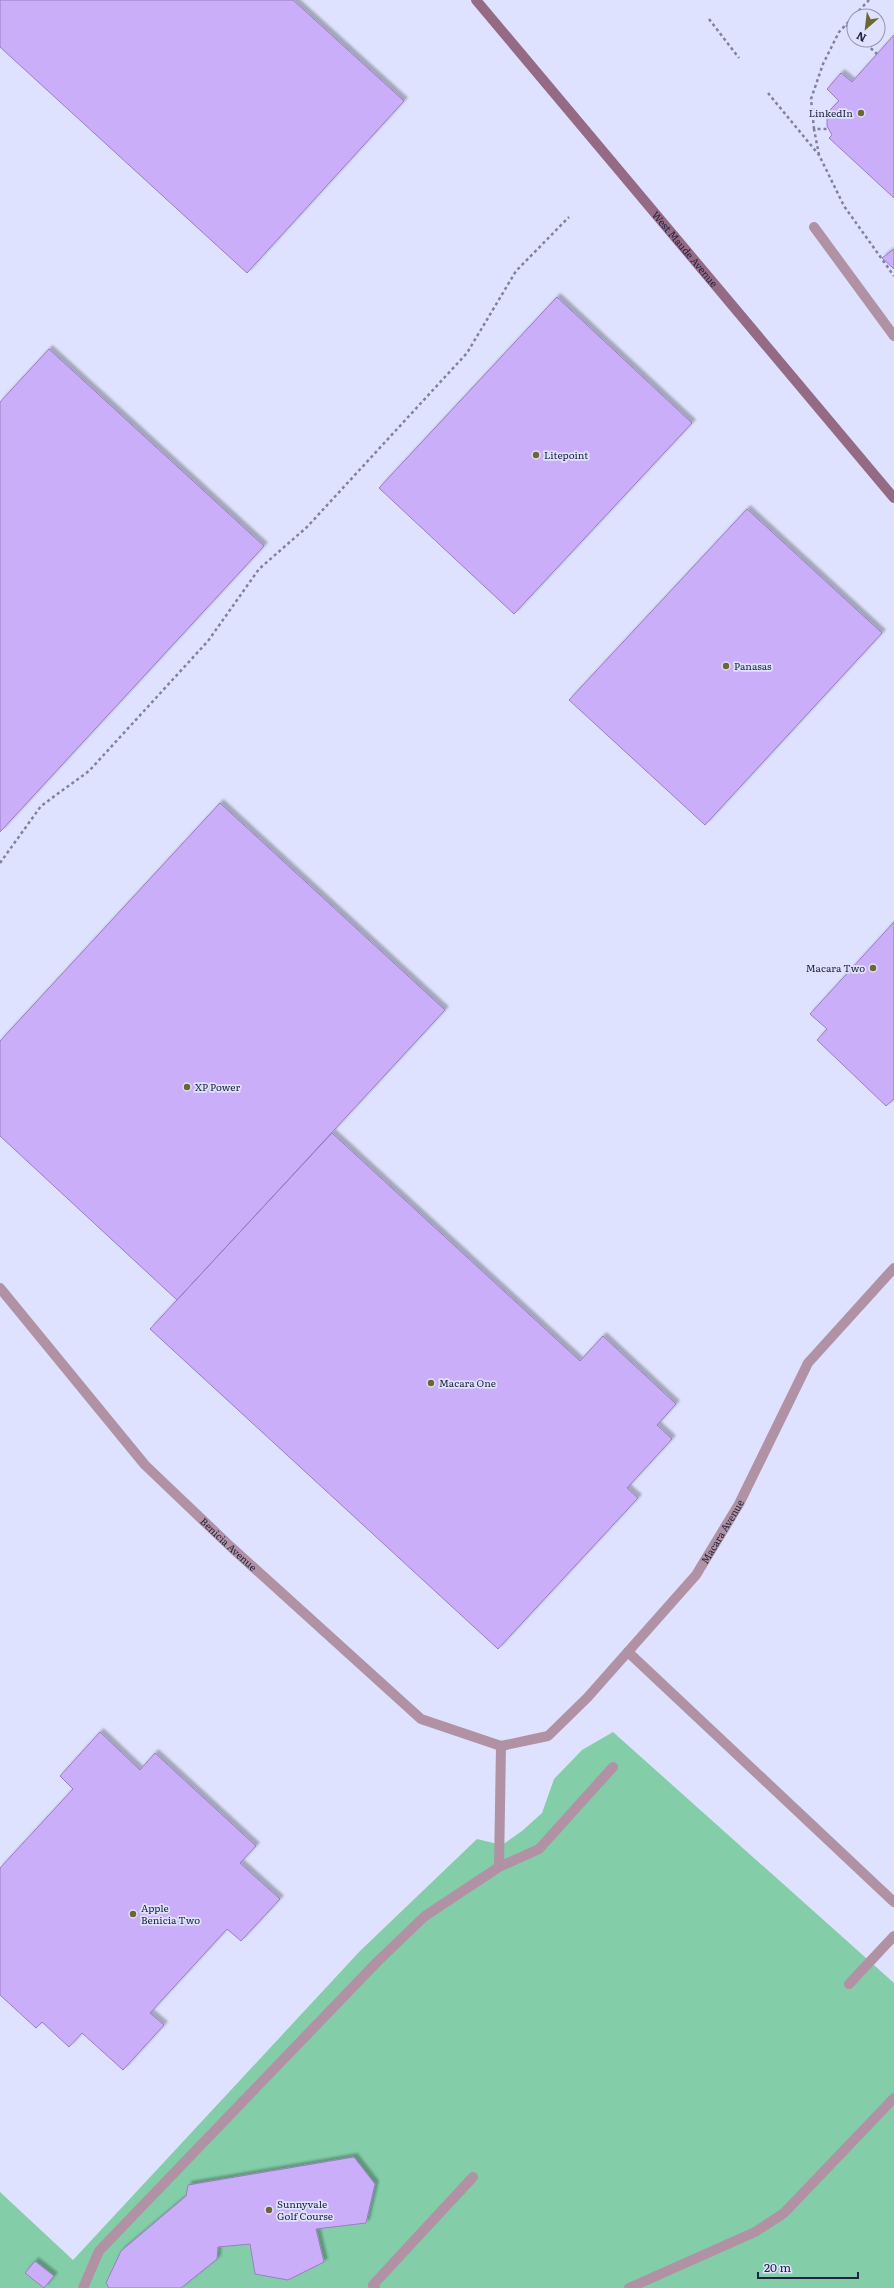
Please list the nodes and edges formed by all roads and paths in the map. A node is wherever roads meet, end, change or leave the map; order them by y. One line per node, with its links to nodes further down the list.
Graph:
1 (476, 0): 17 (main road, West Maude Avenue)
2 (869, 0): 3 (path)
3 (862, 8)
4 (709, 19): 8 (path)
5 (846, 25): 10 (path)
6 (871, 48): 7 (path)
7 (877, 54)
8 (739, 58)
9 (768, 93): 12 (path)
10 (814, 129): 11 (path); 12 (path)
11 (829, 129)
12 (819, 155): 15 (path)
13 (569, 218): 18 (path)
14 (814, 227): 16 (street)
15 (894, 276)
16 (894, 336)
17 (894, 498)
18 (0, 862)
19 (894, 1268): 21 (street, Macara Avenue)
20 (0, 1288): 22 (street, Benicia Avenue)
21 (628, 1652): 22 (street, Macara Avenue); 25 (street)
22 (501, 1746): 24 (street)
23 (613, 1767): 24 (street)
24 (499, 1867): 30 (street)
25 (894, 1902)
26 (894, 1936): 27 (street)
27 (849, 1984)
28 (894, 2098): 32 (street)
29 (473, 2177): 31 (street)
30 (83, 2288)
31 (375, 2288)
32 (629, 2288)

